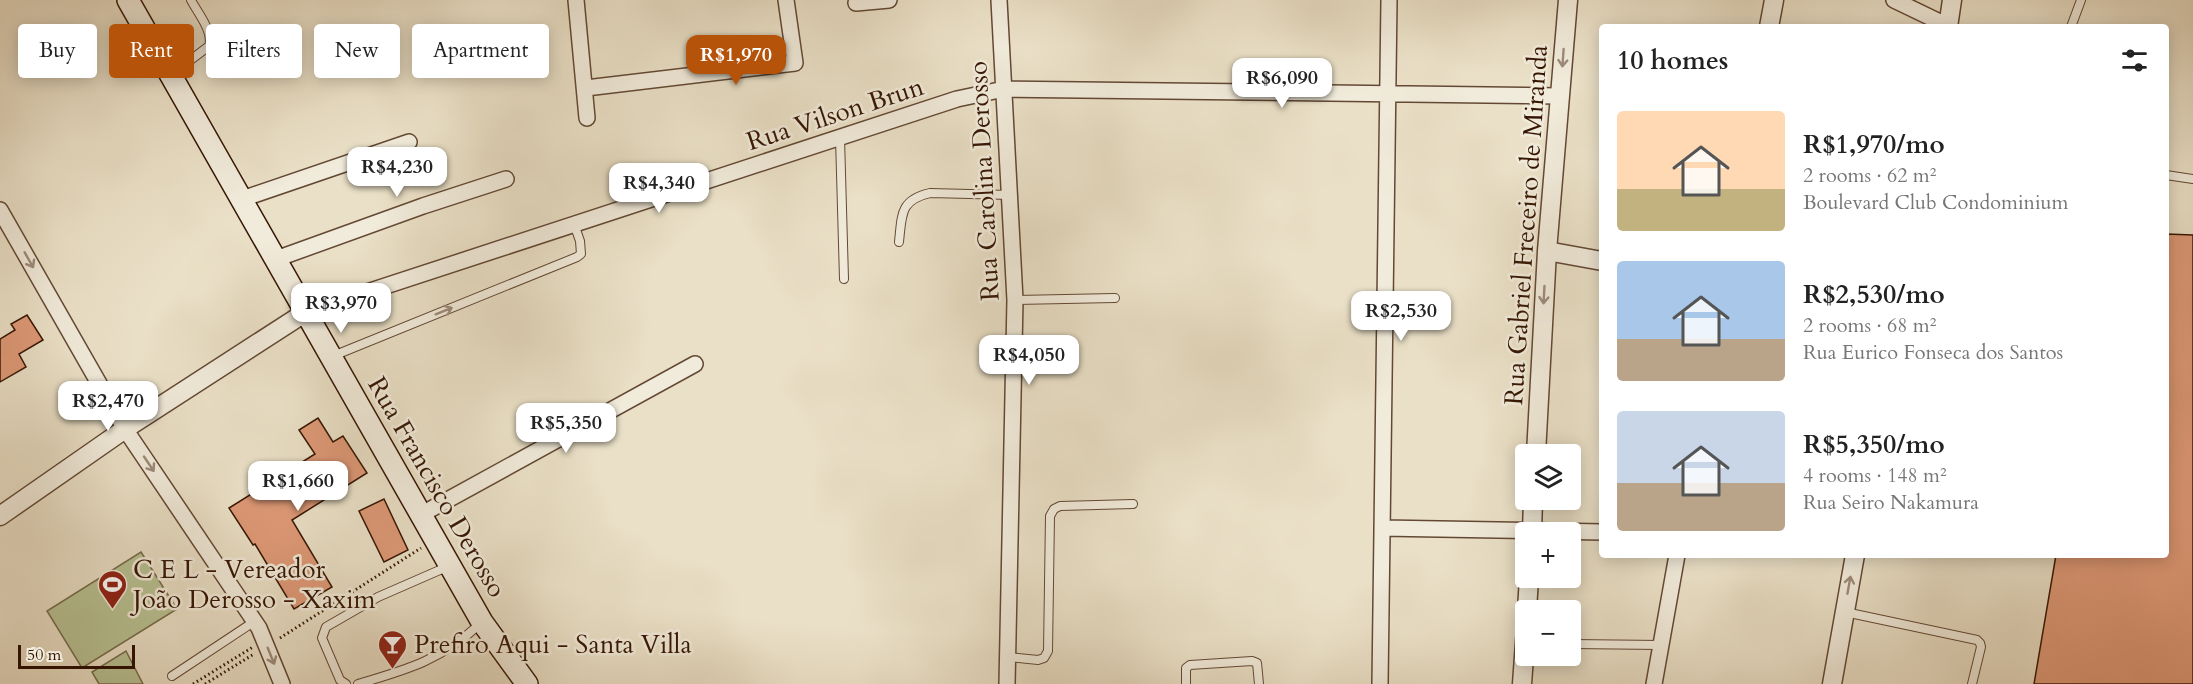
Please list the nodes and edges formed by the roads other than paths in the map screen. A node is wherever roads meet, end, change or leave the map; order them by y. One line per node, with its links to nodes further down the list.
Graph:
1 (128, 0): 14 (main road, Rua Francisco Derosso)
2 (191, 0): 19 (lane)
3 (576, 0): 21 (street)
4 (786, 0): 21 (street)
5 (889, 0): 13 (street)
6 (999, 0): 22 (street, Rua Carolina Derosso)
7 (1389, 0): 23 (street)
8 (1568, 0): 24 (street, Rua Gabriel Freceiro de Miranda, one-way to 24)
9 (1774, 0): 15 (street)
10 (1894, 0): 16 (street)
11 (1952, 0): 17 (street)
12 (2079, 1): 18 (lane)
13 (856, 3)
14 (141, 24)
15 (1770, 24)
16 (1944, 24)
17 (1948, 24)
18 (2072, 24)
19 (194, 57)
20 (172, 78): 32 (main road, Rua Francisco Derosso)
21 (586, 88): 25 (street)
22 (1004, 89): 23 (street, Rua Vilson Brun); 26 (street, Rua Vilson Brun); 31 (street, Rua Carolina Derosso)
23 (1388, 94): 24 (street, Rua Vilson Brun); 50 (street)
24 (1560, 96): 36 (street, Rua Gabriel Freceiro de Miranda)
25 (587, 118)
26 (840, 138): 34 (street, Rua Vilson Brun); 39 (lane)
27 (408, 142): 32 (street)
28 (2169, 175): 30 (lane)
29 (507, 179): 37 (street)
30 (2193, 179)
31 (1011, 195): 35 (lane); 41 (street, Rua Carolina Derosso)
32 (242, 199): 37 (main road, Rua Francisco Derosso)
33 (0, 210): 45 (street, one-way to 45)
34 (574, 225): 42 (street, Rua Vilson Brun); 43 (lane, one-way to 34)
35 (899, 242)
36 (1547, 251): 38 (street); 46 (street, Rua Gabriel Freceiro de Miranda, one-way to 46)
37 (276, 259): 42 (main road, Rua Francisco Derosso)
38 (1599, 260)
39 (844, 279)
40 (1115, 298): 41 (lane)
41 (1014, 300): 62 (street, Rua Carolina Derosso)
42 (306, 312): 43 (main road, Rua Francisco Derosso); 45 (street)
43 (331, 357): 48 (main road, Rua Francisco Derosso)
44 (695, 364): 48 (street)
45 (125, 429): 49 (street); 59 (street, one-way to 59)
46 (1537, 444)
47 (1133, 504): 62 (lane)
48 (422, 514): 56 (main road, Rua Francisco Derosso)
49 (0, 516)
50 (1382, 528): 51 (street); 72 (street)
51 (1515, 531)
52 (1581, 532): 53 (street)
53 (1599, 532)
54 (1676, 558): 61 (street)
55 (1854, 558): 57 (street, one-way to 55)
56 (451, 565): 58 (main road, Rua Francisco Derosso); 66 (lane)
57 (1844, 612): 75 (street); 76 (lane)
58 (482, 622): 67 (lane); 68 (main road, Rua Francisco Derosso)
59 (257, 625): 64 (lane); 65 (street, one-way to 65)
60 (1581, 644): 61 (lane)
61 (1661, 645): 74 (street)
62 (1008, 657): 69 (street, Rua Carolina Derosso)
63 (1523, 666): 73 (street)
64 (172, 676)
65 (282, 684)
66 (346, 684)
67 (358, 684)
68 (527, 684)
69 (1007, 684)
70 (1186, 684): 71 (lane)
71 (1259, 684)
72 (1380, 684)
73 (1522, 684)
74 (1654, 684)
75 (1832, 684)
76 (1972, 684)

